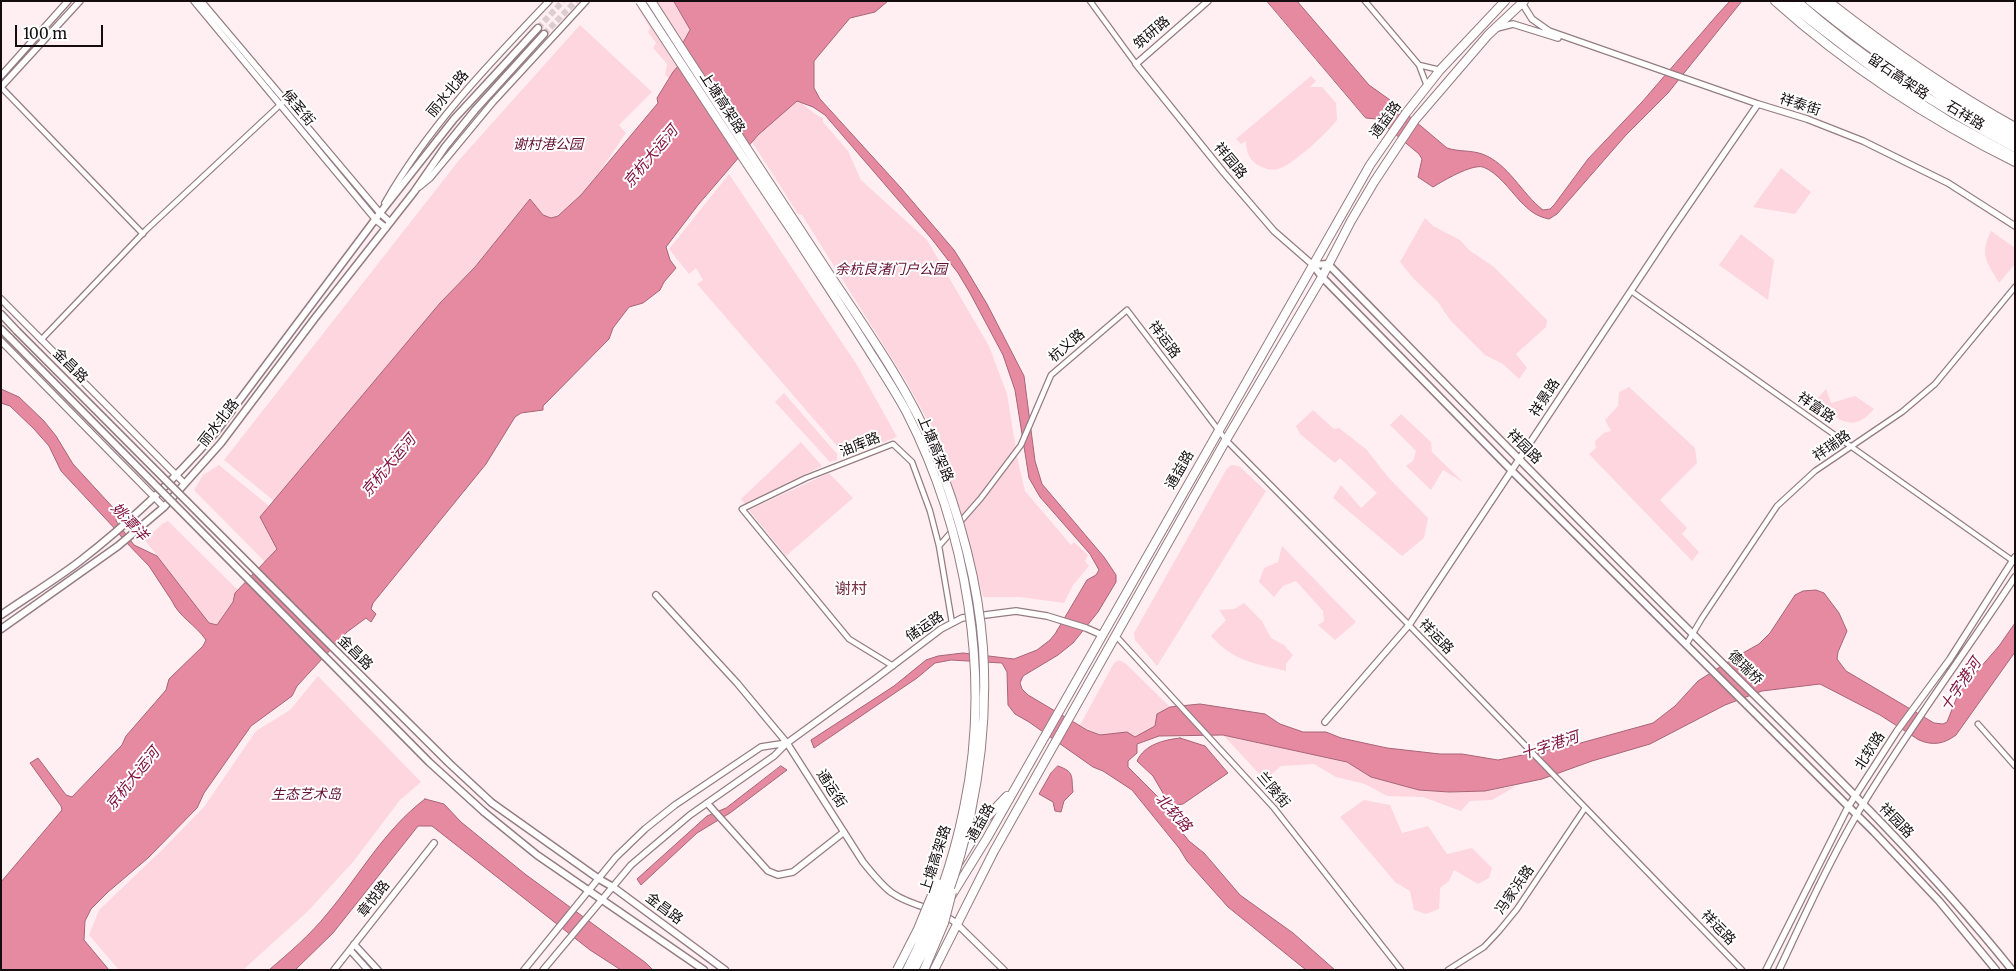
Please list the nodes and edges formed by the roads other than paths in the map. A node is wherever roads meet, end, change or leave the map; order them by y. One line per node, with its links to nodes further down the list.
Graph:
1 (68, 1): 29 (street)
2 (80, 1): 31 (street)
3 (194, 1): 32 (street, 候圣街)
4 (201, 1): 32 (street, 候圣街)
5 (549, 1): 43 (street, 丽水北路)
6 (586, 1): 42 (street, 丽水北路)
7 (640, 1): 96 (main road, 上塘高架路, bridge)
8 (651, 1): 100 (main road, 上塘高架路, bridge)
9 (1090, 1): 25 (street)
10 (1208, 1): 25 (street, 筑研路)
11 (1365, 1): 26 (street)
12 (1505, 1): 28 (main road, 通益路)
13 (1775, 1): 41 (main road, 留石高架路)
14 (1785, 1): 40 (main road, 石祥路)
15 (1797, 1): 24 (main road, 留石高架路)
16 (1810, 1): 24 (main road, 留石高架路)
17 (1817, 1): 36 (main road, 石祥路)
18 (1828, 1): 35 (main road, 留石高架路)
19 (1523, 2): 21 (main road, 通益路); 23 (street, 祥泰街)
20 (538, 28): 43 (main road, 丽水北路)
21 (1494, 29): 23 (street, 祥泰街); 48 (main road, 通益路)
22 (544, 34): 42 (main road, 丽水北路)
23 (1565, 37): 33 (street, 祥泰街)
24 (1873, 55): 27 (main road, 留石高架路); 34 (main road, 留石高架路)
25 (1136, 64): 49 (street, 祥园路)
26 (1420, 65): 28 (street); 30 (street)
27 (1881, 66): 38 (main road, 留石高架路); 39 (main road)
28 (1440, 70): 30 (main road, 通益路)
29 (1, 76)
30 (1427, 86): 49 (main road, 通益路)
31 (1, 87): 47 (street)
32 (282, 103): 43 (street, 候圣街); 44 (street, 候圣街); 47 (street)
33 (1758, 104): 46 (street, 祥泰街); 52 (street, 祥景路)
34 (1959, 108): 36 (main road); 37 (main road, 留石高架路)
35 (2015, 127)
36 (2015, 135)
37 (2015, 140)
38 (2015, 148)
39 (2015, 152)
40 (2015, 157)
41 (2015, 162)
42 (414, 192): 45 (main road, 丽水北路)
43 (380, 213): 44 (main road, 丽水北路); 45 (street, 候圣街)
44 (376, 220): 45 (street, 候圣街); 64 (main road, 丽水北路)
45 (388, 225): 65 (main road, 丽水北路)
46 (2015, 226)
47 (143, 234): 57 (street)
48 (1328, 264): 49 (main road); 50 (main road, 通益路); 62 (main road, 祥园路)
49 (1313, 265): 50 (main road, 祥园路); 59 (main road, 通益路)
50 (1322, 277): 60 (main road, 通益路); 63 (main road, 祥园路)
51 (2015, 287): 61 (street, 祥瑞路)
52 (1631, 292): 61 (street, 祥富路); 62 (street, 祥景路)
53 (1, 299): 57 (street, 金昌路)
54 (1127, 310): 59 (street, 祥运路); 68 (street, 杭义路)
55 (1, 314): 99 (main road, 金昌路, bridge)
56 (1, 329): 102 (main road, 金昌路, bridge)
57 (41, 340): 64 (street, 金昌路)
58 (1, 341): 66 (street)
59 (1218, 430): 60 (street, 祥运路); 77 (main road, 通益路)
60 (1226, 440): 74 (street, 祥运路); 78 (main road, 通益路)
61 (1850, 446): 69 (street, 祥富路); 76 (street, 祥瑞路)
62 (1519, 460): 63 (street, 祥景路); 76 (main road, 祥园路)
63 (1512, 471): 74 (street, 祥景路); 79 (main road, 祥园路)
64 (176, 476): 65 (street, 金昌路); 66 (main road, 丽水北路)
65 (184, 483): 67 (main road, 丽水北路)
66 (154, 497): 67 (street); 72 (main road, 丽水北路)
67 (164, 506): 75 (main road, 丽水北路)
68 (939, 546): 73 (street, 油库路); 81 (street, 油库路)
69 (2014, 560): 90 (street, 北软路)
70 (2015, 577): 92 (street, 北软路)
71 (656, 595): 87 (street, 通运街)
72 (1, 615)
73 (952, 623): 77 (street, 储运路); 81 (street, 储运路)
74 (1409, 625): 85 (street, 祥景路); 94 (street, 祥运路)
75 (1, 629)
76 (1692, 633): 79 (street, 祥瑞路); 80 (main road, 祥园路)
77 (1102, 635): 89 (main road, 通益路)
78 (1116, 636): 106 (main road, 通益路); 125 (street, 兰陵街)
79 (1686, 645): 82 (main road, 祥园路)
80 (1716, 657): 83 (main road, 德瑞桥)
81 (893, 666): 87 (street, 储运路)
82 (1706, 666): 84 (main road, 德瑞桥)
83 (1756, 696): 90 (main road, 祥园路)
84 (1747, 705): 93 (main road, 祥园路)
85 (1325, 722)
86 (1978, 724): 88 (street)
87 (787, 743): 91 (street, 储运路); 97 (street, 通运街); 99 (street)
88 (2015, 766)
89 (1013, 790): 104 (main road); 105 (main road, 通益路)
90 (1855, 797): 92 (main road, 祥园路); 93 (street, 北软路)
91 (707, 803): 97 (street); 101 (street, 储运路)
92 (1863, 805): 95 (street, 北软路); 109 (main road, 祥园路)
93 (1848, 807): 95 (main road, 祥园路); 128 (street, 北软路)
94 (1585, 808): 126 (street, 冯家浜路); 127 (street, 祥运路)
95 (1856, 815): 129 (street, 北软路); 130 (main road, 祥园路)
96 (959, 830): 118 (main road, bridge); 120 (main road, 上塘高架路, bridge)
97 (844, 832): 104 (street, 通运街)
98 (434, 843): 107 (street, 章悦路)
99 (599, 879): 101 (main road, 金昌路); 102 (street)
100 (953, 879): 121 (main road, 上塘高架路, bridge); 122 (main road, bridge)
101 (613, 886): 103 (street, 储运路); 116 (main road, 金昌路)
102 (589, 890): 103 (main road, 金昌路); 113 (street)
103 (602, 899): 114 (street, 储运路); 115 (main road, 金昌路)
104 (929, 908): 105 (street, 通运街); 117 (main road)
105 (940, 913): 106 (street, 通运街); 119 (main road, 通益路)
106 (956, 923): 123 (main road, 通益路); 124 (street, 通运街)
107 (354, 944): 108 (street, 章悦路); 112 (street)
108 (350, 950): 110 (street, 章悦路); 111 (street)
109 (2012, 968)
110 (334, 970)
111 (368, 970)
112 (378, 970)
113 (524, 970)
114 (543, 970)
115 (704, 970)
116 (725, 970)
117 (893, 970)
118 (897, 970)
119 (902, 970)
120 (907, 970)
121 (914, 970)
122 (924, 970)
123 (934, 970)
124 (1004, 970)
125 (1401, 970)
126 (1448, 970)
127 (1742, 970)
128 (1766, 970)
129 (1779, 970)
130 (1996, 970)

